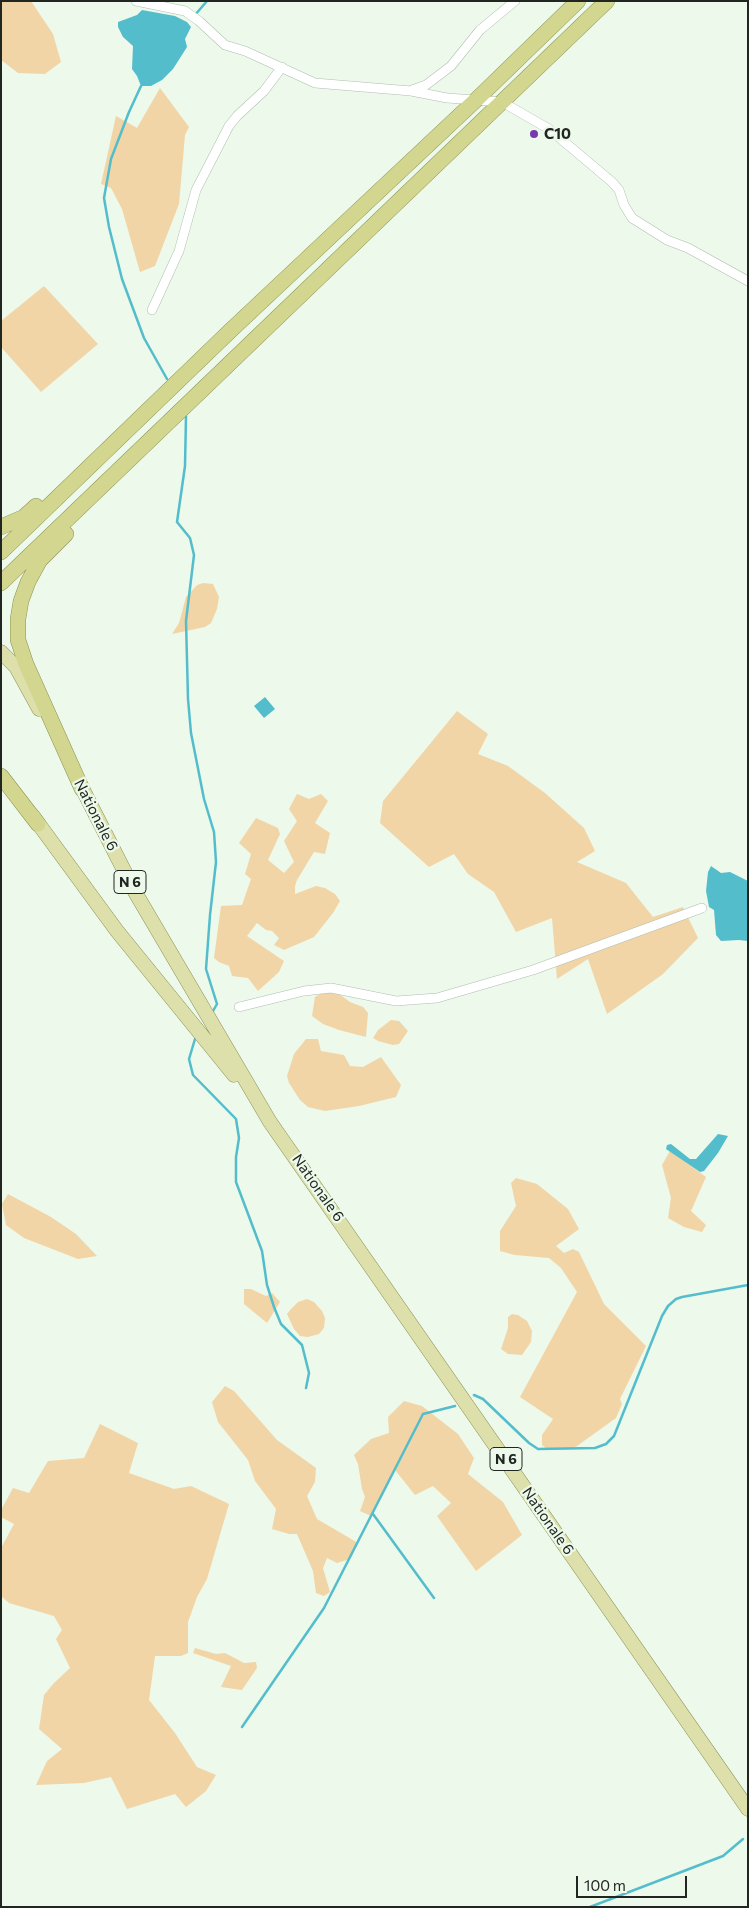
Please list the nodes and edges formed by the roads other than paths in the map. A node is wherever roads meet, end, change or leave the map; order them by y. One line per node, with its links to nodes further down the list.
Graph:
1 (136, 1): 5 (street)
2 (515, 1): 6 (street)
3 (578, 1): 7 (highway)
4 (607, 1): 8 (highway)
5 (282, 67): 6 (street); 10 (street)
6 (411, 91): 7 (street)
7 (476, 100): 8 (street); 11 (highway)
8 (502, 102): 9 (street); 12 (highway)
9 (748, 281)
10 (152, 310)
11 (230, 331): 13 (highway); 14 (highway)
12 (243, 349): 15 (highway); 19 (highway)
13 (1, 527)
14 (1, 552)
15 (1, 583)
16 (1, 652): 19 (main road, Nationale 6 / N 6)
17 (1, 769): 20 (main road, Nationale 6 / N 6)
18 (1, 776): 20 (highway)
19 (82, 789): 23 (main road, Nationale 6 / N 6)
20 (38, 824): 23 (main road, Nationale 6 / N 6)
21 (702, 908): 22 (street)
22 (239, 1007)
23 (263, 1110): 24 (main road, Nationale 6 / N 6)
24 (748, 1809)

